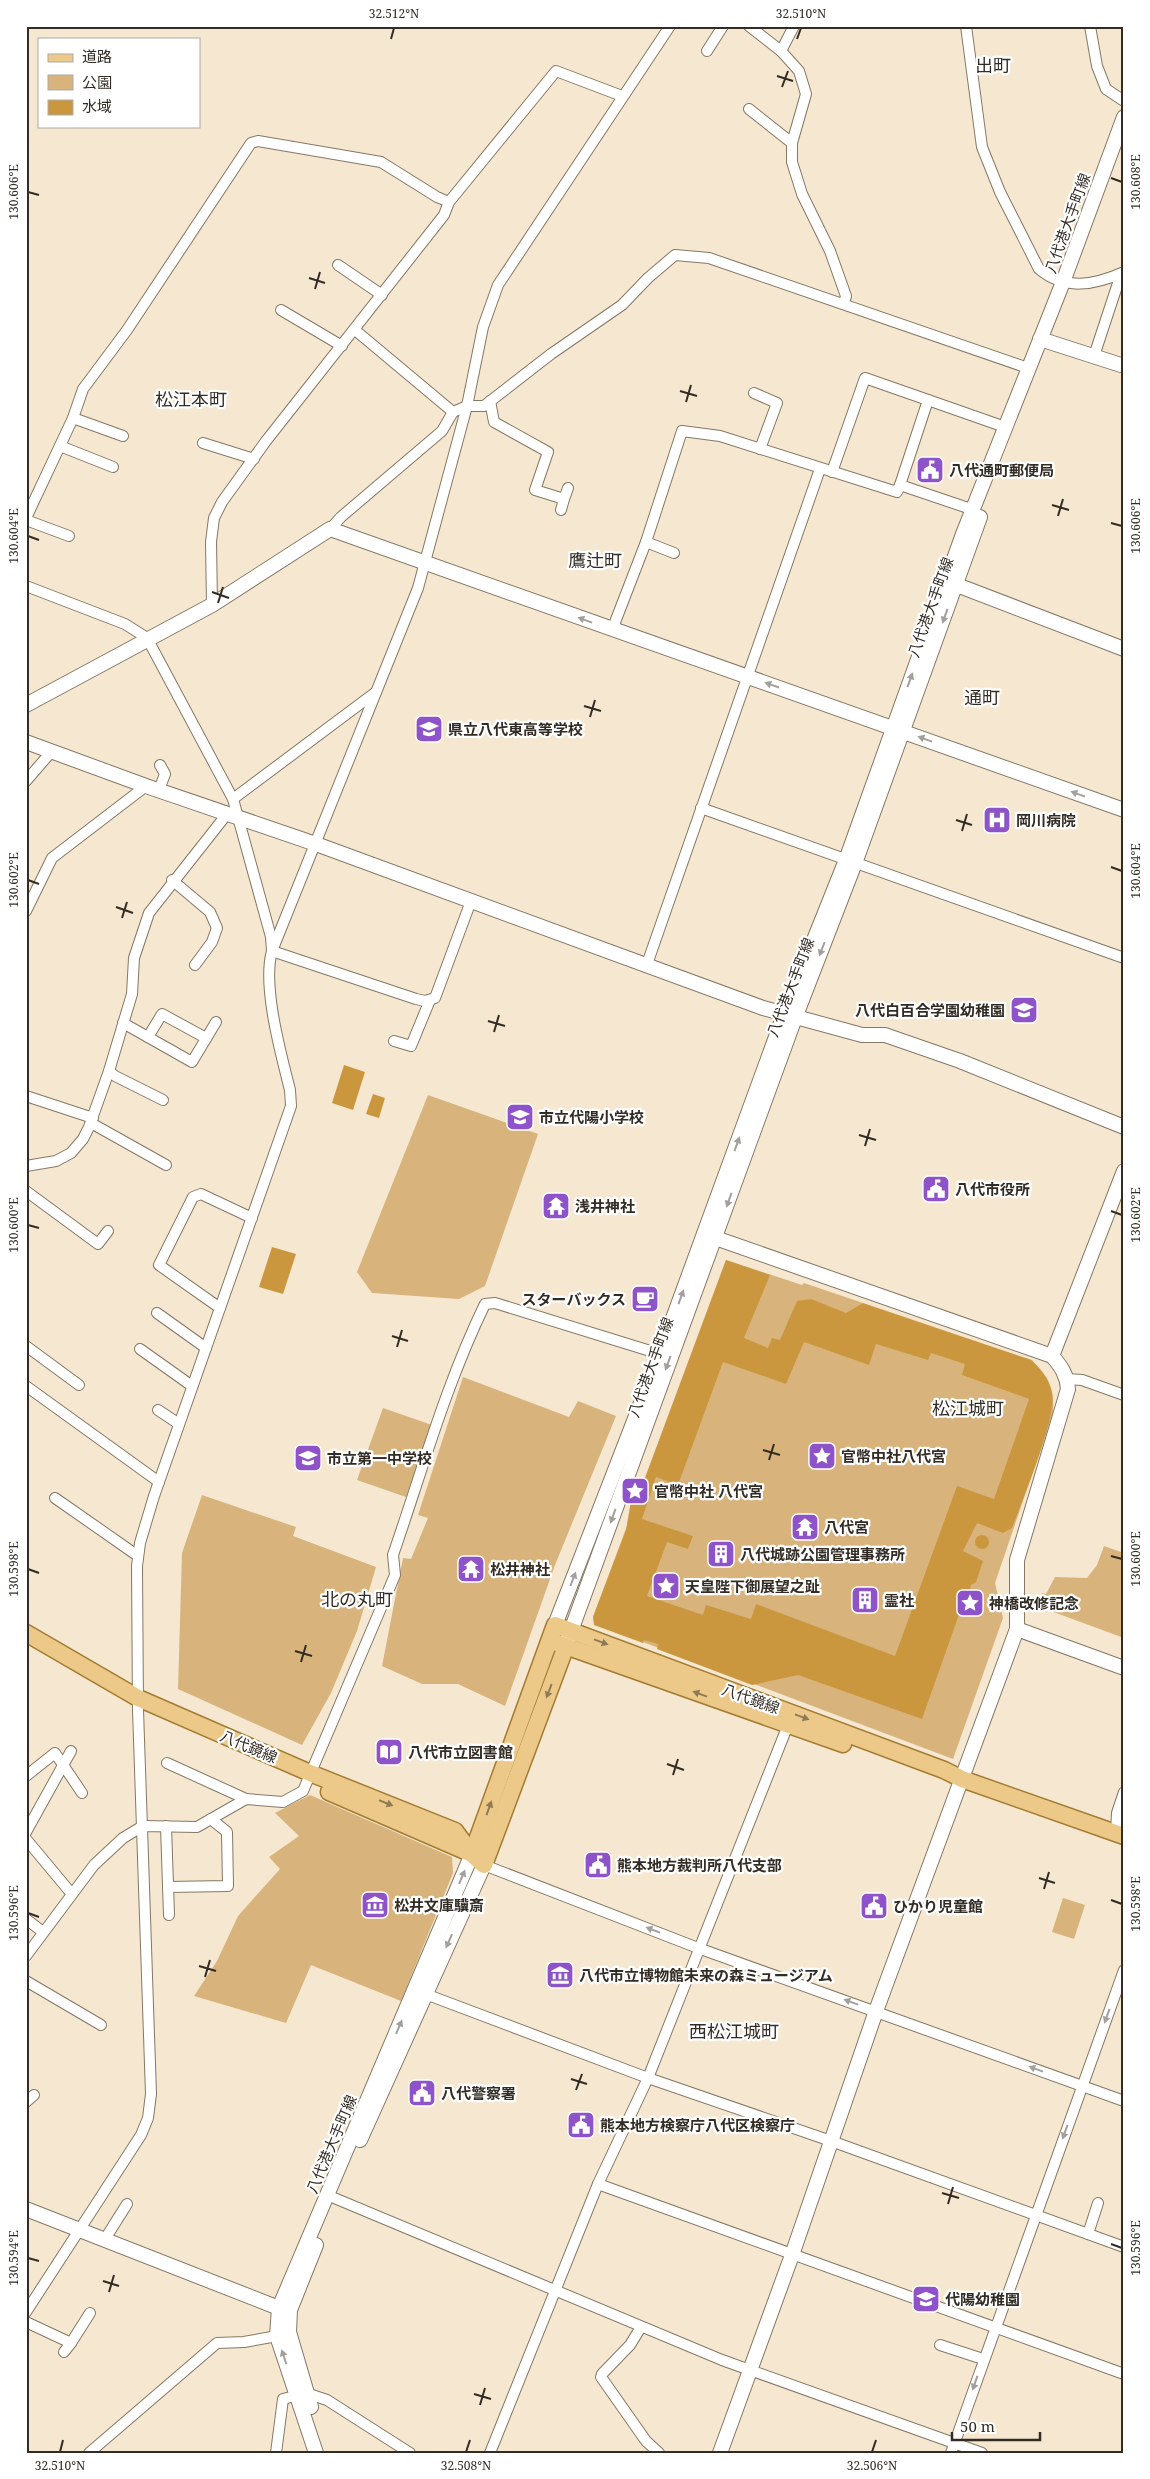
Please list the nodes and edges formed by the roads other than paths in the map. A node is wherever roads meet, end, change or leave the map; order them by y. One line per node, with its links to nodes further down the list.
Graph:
1 (670, 26): 9 (street)
2 (723, 26): 7 (street)
3 (748, 26): 8 (street)
4 (794, 26): 8 (street)
5 (966, 26): 17 (street)
6 (1090, 26): 10 (street)
7 (707, 51)
8 (781, 51): 13 (street)
9 (622, 96): 14 (street); 30 (street)
10 (1124, 101)
11 (749, 109): 13 (street)
12 (1124, 117): 17 (street, 八代港大手町線)
13 (792, 143): 19 (street)
14 (450, 202): 18 (street); 32 (street)
15 (338, 265): 18 (street)
16 (1122, 273): 17 (street); 24 (street)
17 (1063, 282): 22 (street, 八代港大手町線)
18 (382, 295): 21 (street)
19 (844, 303): 26 (street); 29 (street)
20 (281, 310): 23 (street)
21 (355, 330): 23 (street); 31 (street)
22 (1040, 339): 24 (street); 26 (street, 八代港大手町線); 51 (street, 八代港大手町線)
23 (342, 346): 38 (street)
24 (1094, 356): 25 (street)
25 (1124, 366)
26 (1028, 368): 33 (street, 八代港大手町線)
27 (754, 393): 37 (street)
28 (928, 400): 33 (street); 41 (street); 42 (street)
29 (490, 401): 30 (street); 43 (street)
30 (467, 406): 31 (street); 50 (street)
31 (453, 412): 46 (street)
32 (73, 418): 34 (street); 36 (street)
33 (1005, 427): 44 (street, 八代港大手町線)
34 (123, 436)
35 (204, 442): 38 (street)
36 (60, 446): 39 (street); 45 (street)
37 (760, 450): 40 (street); 48 (street)
38 (254, 459): 53 (street)
39 (113, 467)
40 (820, 469): 41 (street); 57 (street)
41 (832, 472): 42 (street)
42 (900, 485): 44 (street)
43 (568, 488)
44 (974, 510): 51 (street, 八代港大手町線)
45 (26, 519): 47 (street)
46 (330, 529): 50 (street); 53 (street)
47 (69, 536)
48 (646, 542): 49 (street); 54 (street)
49 (674, 553)
50 (426, 563): 54 (street, one-way to 50); 58 (street)
51 (951, 583): 56 (street); 60 (street, 八代港大手町線)
52 (26, 586): 55 (street)
53 (212, 605): 55 (street)
54 (612, 630): 57 (street)
55 (147, 638): 59 (street); 66 (street)
56 (1124, 649)
57 (747, 676): 60 (street, one-way to 57); 67 (street)
58 (376, 692): 66 (street); 70 (street)
59 (26, 705)
60 (897, 730): 68 (street, one-way to 60); 71 (street, 八代港大手町線)
61 (26, 742): 62 (street)
62 (52, 751): 64 (street); 65 (street)
63 (160, 765): 65 (street)
64 (26, 782)
65 (152, 788): 69 (street); 74 (street)
66 (233, 799): 69 (street)
67 (701, 808): 71 (street); 78 (street)
68 (1124, 810)
69 (232, 815): 70 (street); 72 (street); 75 (street)
70 (316, 844): 73 (street); 75 (street)
71 (850, 862): 76 (street); 80 (street, 八代港大手町線)
72 (172, 880): 77 (street); 82 (street)
73 (471, 901): 78 (street); 79 (street)
74 (26, 911)
75 (272, 951): 79 (street); 95 (street)
76 (1124, 958)
77 (195, 964)
78 (646, 967): 80 (street)
79 (430, 1000): 85 (street)
80 (789, 1016): 90 (street); 97 (street, 八代港大手町線)
81 (216, 1022): 84 (street)
82 (123, 1023): 83 (street); 86 (street)
83 (148, 1037): 84 (street); 84 (street)
84 (206, 1038)
85 (394, 1042)
86 (109, 1071): 88 (street); 89 (street)
87 (26, 1096): 89 (street)
88 (163, 1100)
89 (92, 1121): 91 (street); 92 (street)
90 (1124, 1127)
91 (166, 1165)
92 (26, 1166)
93 (1123, 1174): 104 (street)
94 (26, 1191): 96 (street)
95 (252, 1218): 98 (street); 98 (street)
96 (108, 1231)
97 (710, 1236): 103 (street, 八代港大手町線, one-way to 97); 104 (street); 118 (street, 八代港大手町線, one-way to 118)
98 (220, 1308): 101 (street)
99 (157, 1313): 101 (street)
100 (26, 1346): 106 (street)
101 (206, 1348): 108 (street)
102 (140, 1349): 108 (street)
103 (660, 1354): 116 (street, 八代港大手町線, one-way to 103); 127 (street)
104 (1052, 1356): 105 (street)
105 (1067, 1379): 109 (street); 115 (street)
106 (79, 1385)
107 (26, 1386): 112 (street)
108 (192, 1386): 111 (street)
109 (1124, 1395)
110 (158, 1410): 111 (street)
111 (179, 1424): 112 (street)
112 (159, 1482): 114 (street)
113 (55, 1498): 114 (street)
114 (138, 1556): 121 (street)
115 (1017, 1629): 120 (street); 128 (street)
116 (552, 1632): 118 (main road, 八代鏡線); 138 (main road, one-way to 116)
117 (26, 1633): 121 (main road, 八代鏡線)
118 (569, 1638): 122 (main road, 八代鏡線, one-way to 118); 128 (main road, 八代鏡線, one-way to 128); 138 (main road, one-way to 138)
119 (26, 1646): 121 (main road, 八代鏡線)
120 (1124, 1668)
121 (138, 1704): 127 (main road, 八代鏡線); 133 (street)
122 (788, 1725): 128 (main road, 八代鏡線); 144 (street)
123 (71, 1751): 125 (street)
124 (167, 1763): 131 (street)
125 (64, 1765): 126 (street); 130 (street); 135 (street)
126 (26, 1776)
127 (309, 1777): 131 (street); 138 (main road, 八代鏡線)
128 (962, 1779): 136 (main road, 八代鏡線); 149 (street)
129 (1124, 1792): 136 (street)
130 (82, 1793)
131 (246, 1800): 132 (street)
132 (211, 1819): 134 (street); 139 (street)
133 (143, 1826): 134 (street); 140 (street); 161 (street)
134 (166, 1826): 139 (street)
135 (26, 1832)
136 (1120, 1834)
137 (26, 1839): 140 (street)
138 (478, 1859): 144 (street, one-way to 138); 148 (street, 八代港大手町線)
139 (168, 1887): 141 (street)
140 (71, 1894): 143 (street)
141 (169, 1915)
142 (26, 1919): 143 (street)
143 (43, 1932): 145 (street)
144 (698, 1948): 149 (street, one-way to 144); 151 (street)
145 (26, 1956)
146 (1124, 1970): 152 (street, one-way to 152)
147 (26, 1981): 150 (street)
148 (420, 1992): 151 (street); 156 (street, 八代港大手町線)
149 (876, 2011): 152 (street, one-way to 149); 154 (street)
150 (101, 2025)
151 (648, 2078): 154 (street); 155 (street)
152 (1082, 2086): 153 (street); 160 (street, one-way to 160)
153 (1124, 2101)
154 (831, 2141): 160 (street); 165 (street)
155 (598, 2184): 165 (street); 166 (street)
156 (330, 2197): 166 (street); 167 (street, 八代港大手町線); 180 (street, 八代港大手町線)
157 (1098, 2203): 162 (street)
158 (127, 2204): 163 (street)
159 (26, 2209): 161 (street)
160 (1034, 2216): 162 (street); 172 (street)
161 (80, 2230): 163 (street); 168 (street)
162 (1088, 2234): 164 (street)
163 (105, 2239): 167 (street)
164 (1124, 2247)
165 (792, 2255): 172 (street); 178 (street)
166 (553, 2290): 171 (street); 187 (street)
167 (279, 2308): 173 (street, 八代港大手町線)
168 (26, 2312)
169 (90, 2313): 174 (street)
170 (26, 2322): 174 (street)
171 (641, 2326): 178 (street); 188 (street)
172 (995, 2326): 177 (street); 179 (street)
173 (278, 2336): 180 (street, 八代港大手町線, one-way to 173); 182 (street)
174 (71, 2343): 176 (street)
175 (940, 2345): 177 (street)
176 (64, 2352)
177 (983, 2359): 181 (street, one-way to 181)
178 (752, 2370): 181 (street); 189 (street)
179 (1124, 2374)
180 (301, 2394): 183 (street); 184 (street, 八代港大手町線); 185 (street, 八代港大手町線); 186 (street)
181 (953, 2448): 190 (street)
182 (88, 2453)
183 (276, 2453)
184 (316, 2453)
185 (326, 2453)
186 (410, 2453)
187 (490, 2453)
188 (659, 2453)
189 (720, 2453)
190 (982, 2453)

